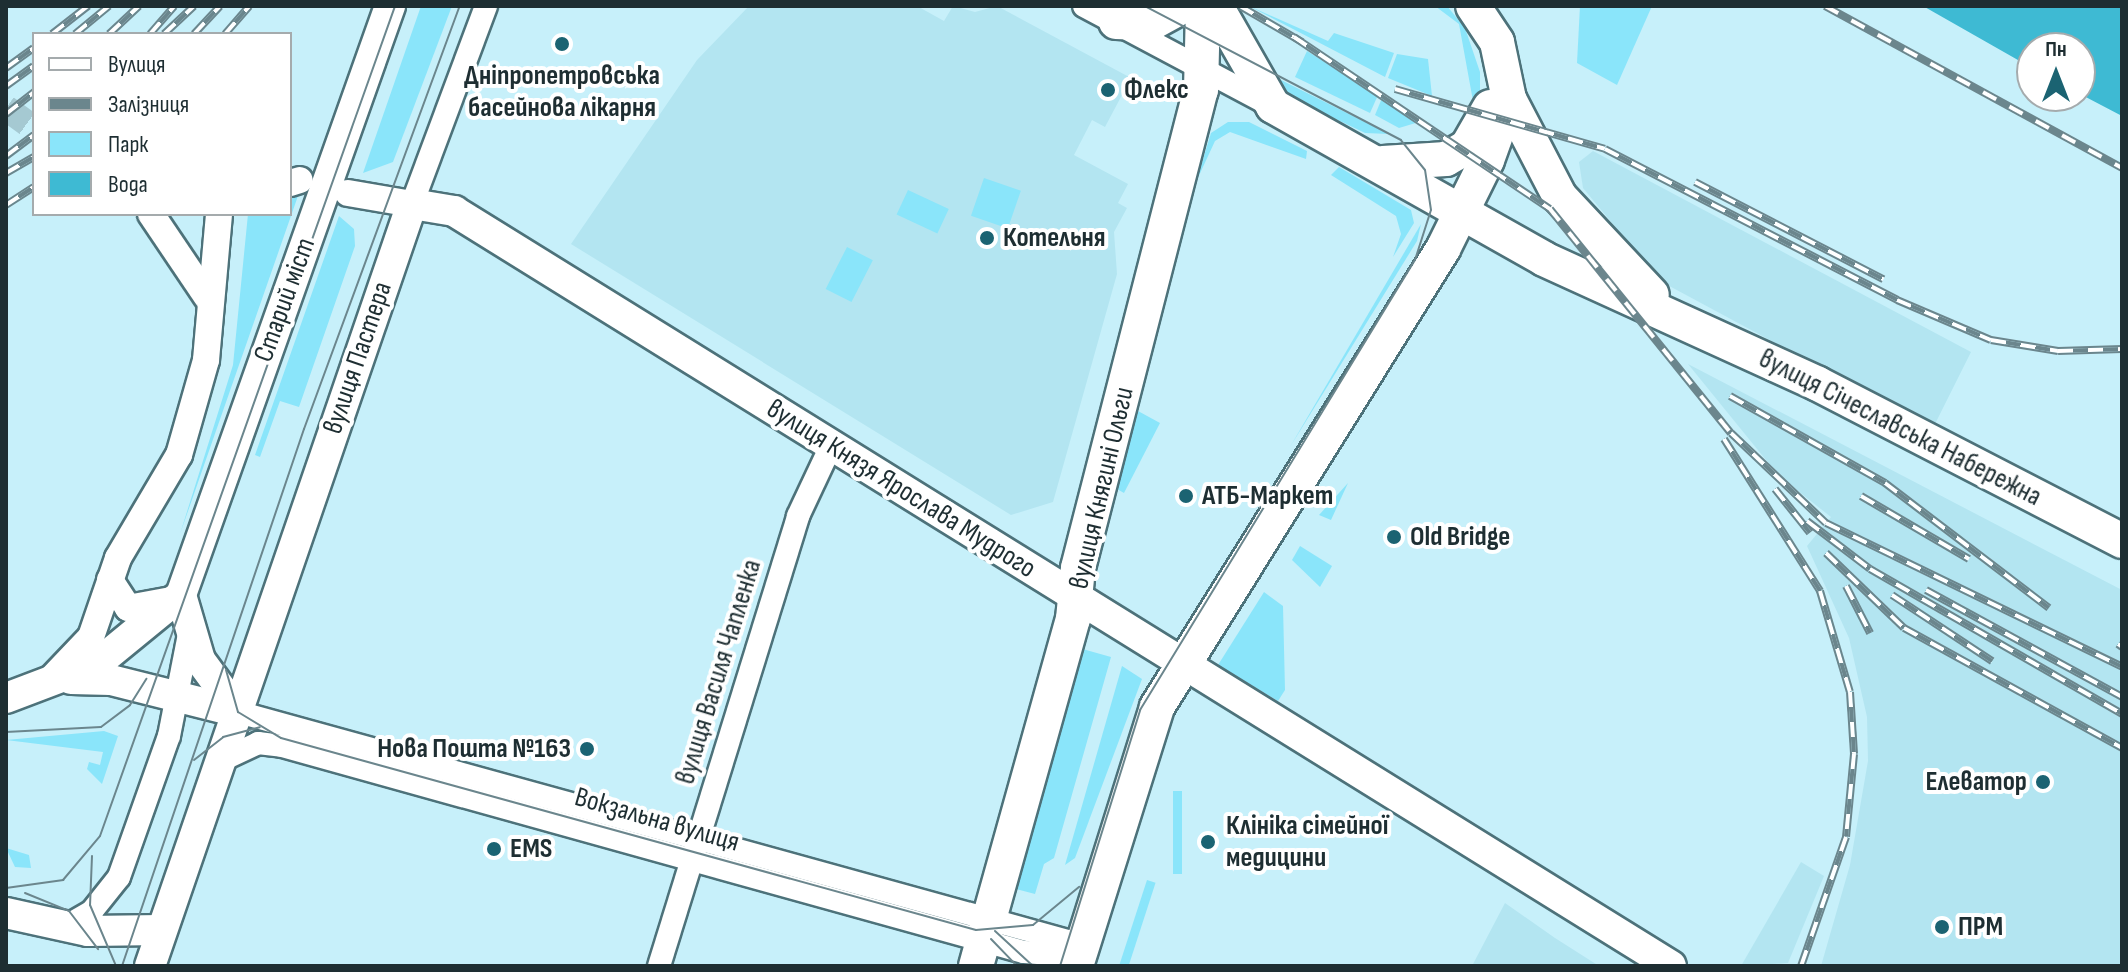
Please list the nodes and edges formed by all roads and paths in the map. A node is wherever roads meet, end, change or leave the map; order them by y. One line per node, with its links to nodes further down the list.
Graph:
1 (390, 6): 24 (main road, Старий міст)
2 (486, 6): 15 (street, вулиця Пастера)
3 (1084, 6): 8 (street)
4 (1183, 6): 8 (main road)
5 (1203, 6): 10 (main road, вулиця Княгині Ольги)
6 (1216, 6): 12 (main road)
7 (1473, 6): 9 (main road)
8 (1116, 22): 10 (street)
9 (1497, 42): 11 (main road, вулиця Січеславська Набережна); 13 (main road)
10 (1204, 70): 12 (street); 25 (main road, вулиця Княгині Ольги)
11 (1509, 99): 16 (main road); 20 (main road, вулиця Січеславська Набережна)
12 (1273, 106): 13 (main road, вулиця Січеславська Набережна)
13 (1378, 162): 16 (main road, вулиця Січеславська Набережна)
14 (348, 193): 15 (street)
15 (412, 204): 21 (main road, вулиця Князя Ярослава Мудрого); 31 (main road, вулиця Пастера)
16 (1463, 214): 20 (main road, вулиця Січеславська Набережна); 27 (main road)
17 (153, 216): 19 (street)
18 (219, 216): 19 (street)
19 (208, 299): 23 (street)
20 (1676, 316): 22 (main road, вулиця Січеславська Набережна)
21 (831, 446): 25 (main road, вулиця Князя Ярослава Мудрого); 33 (street, вулиця Василя Чапленка)
22 (2122, 541)
23 (110, 580): 24 (street); 28 (street)
24 (181, 595): 26 (main road); 28 (main road)
25 (1075, 597): 27 (main road, вулиця Князя Ярослава Мудрого); 38 (main road, вулиця Княгині Ольги)
26 (189, 634): 29 (street); 31 (main road)
27 (1181, 667): 39 (main road); 42 (main road, вулиця Князя Ярослава Мудрого)
28 (49, 682): 29 (main road); 30 (main road)
29 (177, 697): 31 (main road); 36 (street)
30 (6, 698)
31 (238, 712): 32 (main road, вулиця Пастера); 33 (street, Вокзальна вулиця)
32 (222, 760): 34 (street, Вокзальна вулиця); 37 (main road, вулиця Пастера)
33 (700, 836): 34 (street, вулиця Василя Чапленка); 38 (street, Вокзальна вулиця)
34 (692, 861): 38 (street, Вокзальна вулиця); 41 (street, вулиця Василя Чапленка)
35 (6, 913): 36 (main road)
36 (63, 928): 37 (main road)
37 (161, 930): 40 (main road)
38 (983, 941): 39 (street, Вокзальна вулиця)
39 (1079, 955)
40 (150, 966)
41 (659, 966)
42 (1671, 966)

